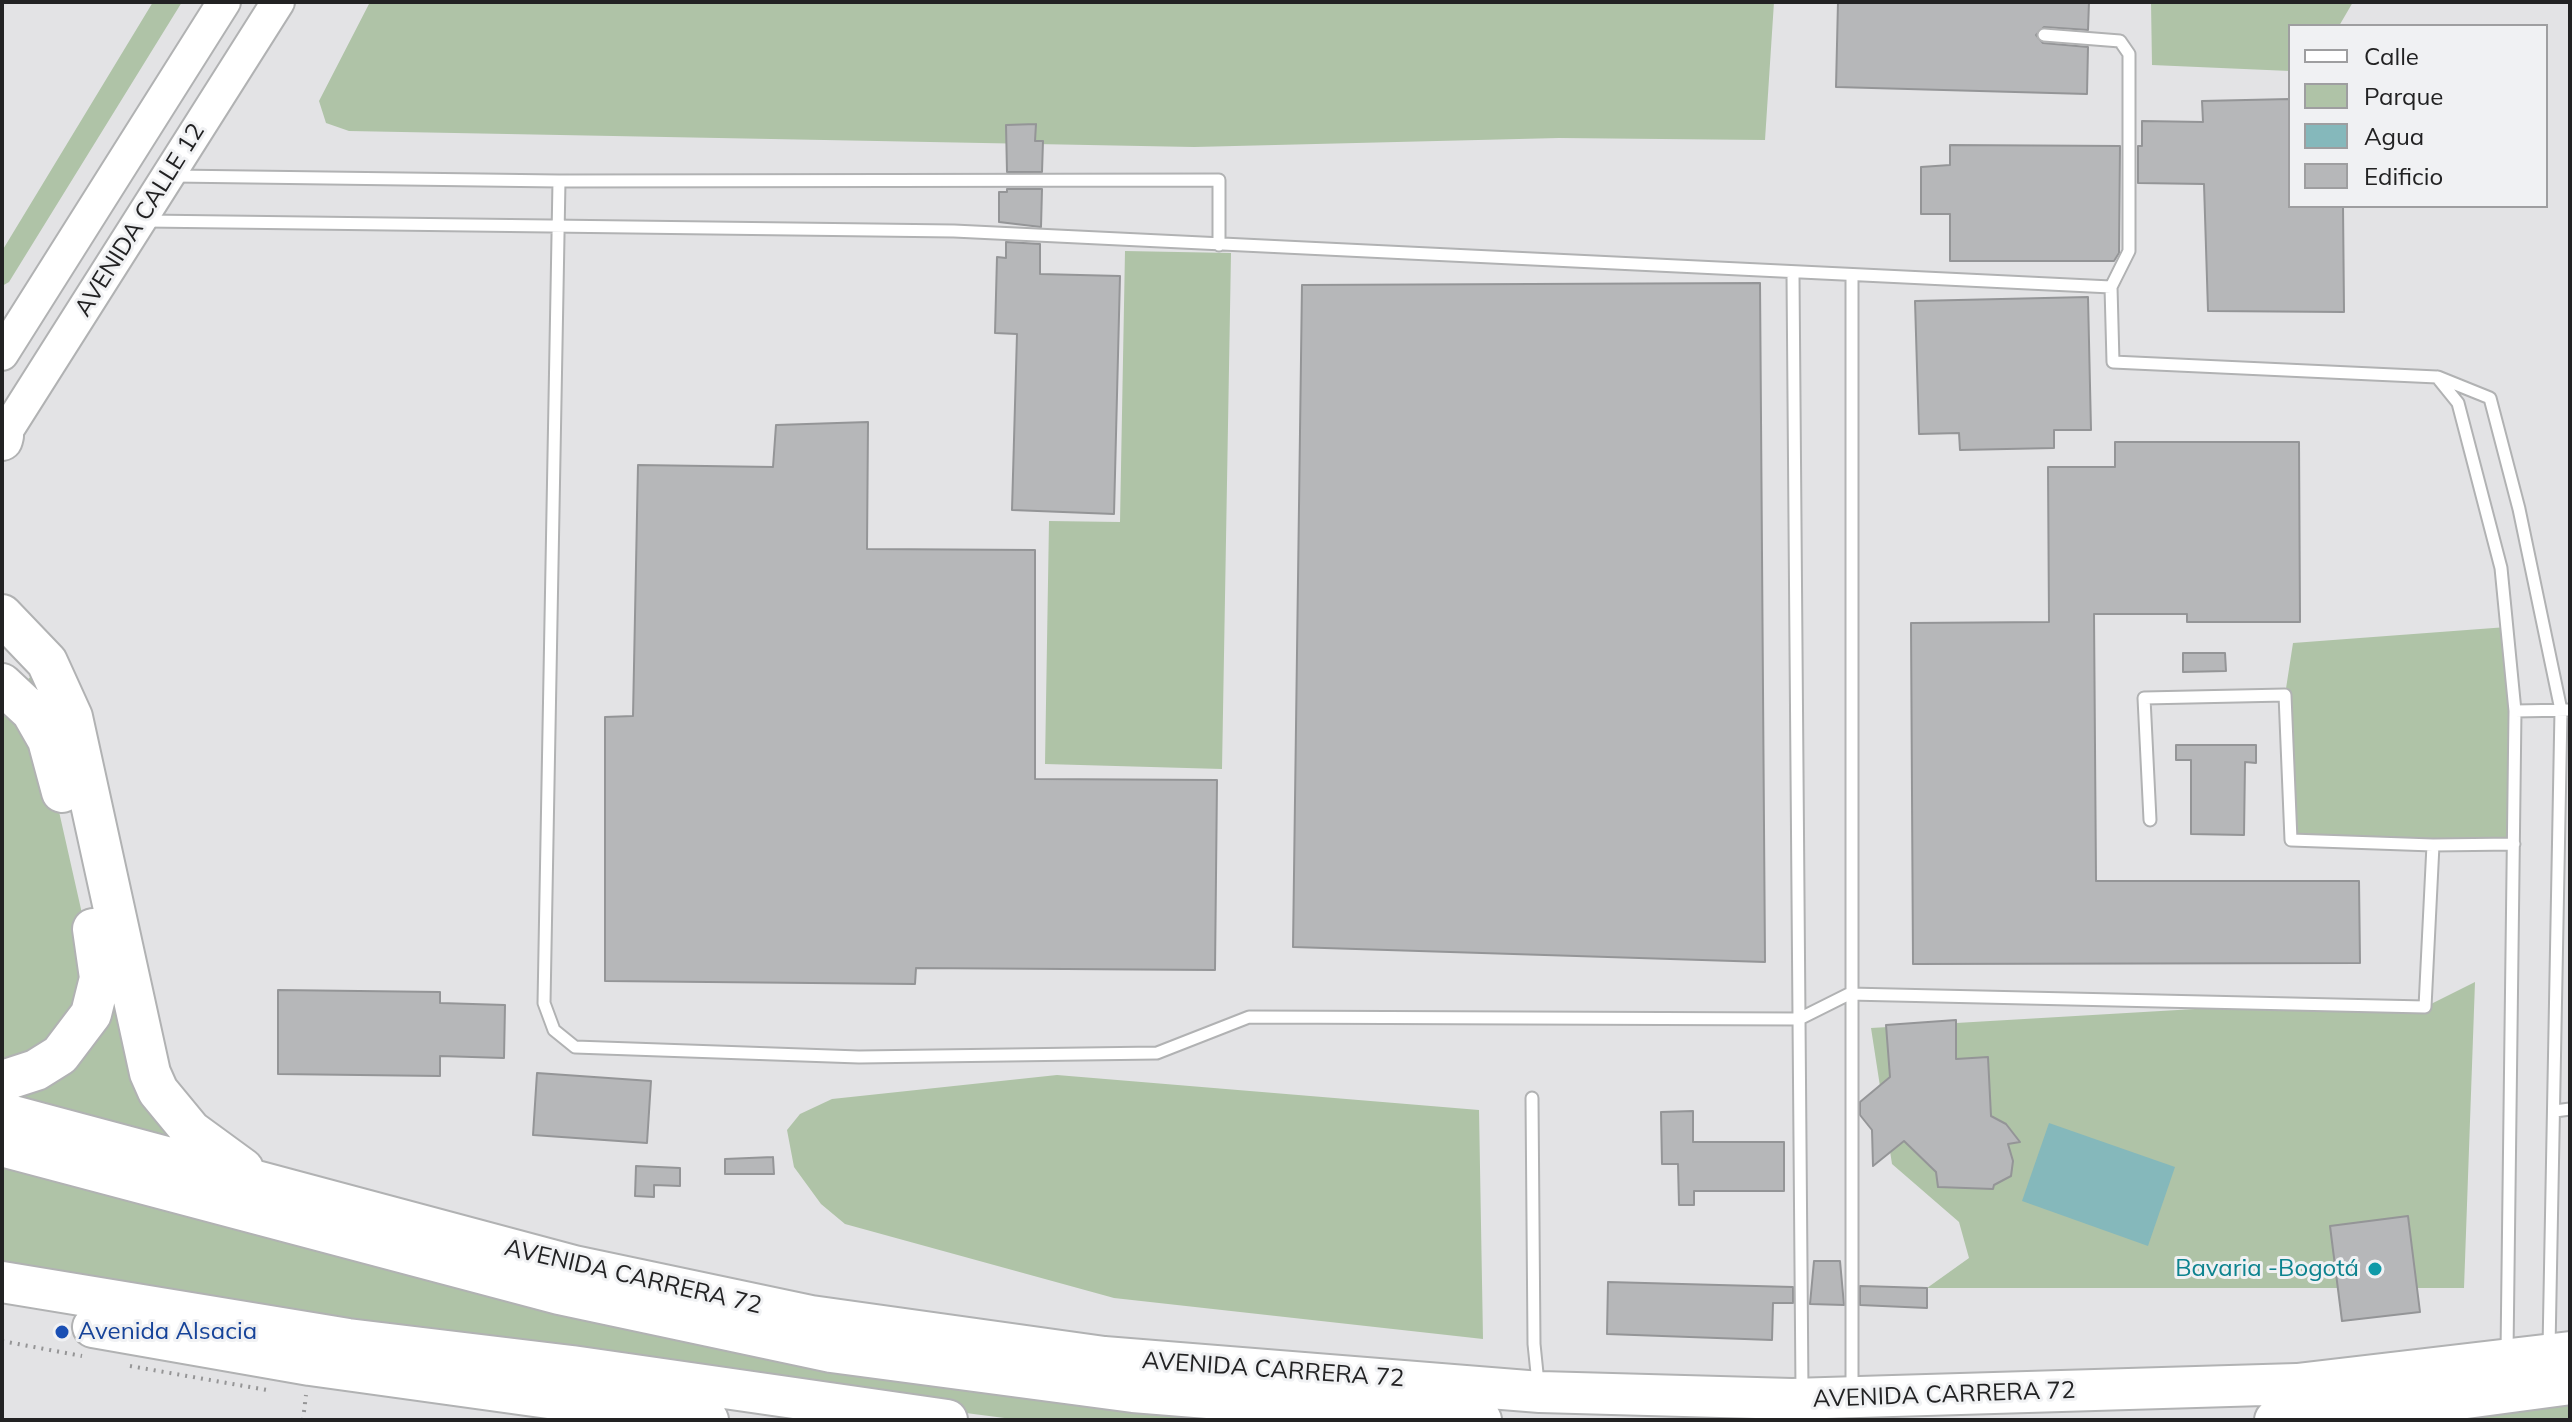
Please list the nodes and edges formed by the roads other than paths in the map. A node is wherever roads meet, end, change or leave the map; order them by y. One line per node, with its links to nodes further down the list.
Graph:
1 (224, 2): 12 (main road, AVENIDA CALLE 12)
2 (278, 2): 4 (main road, AVENIDA CALLE 12)
3 (2044, 35): 11 (lane)
4 (167, 176): 5 (lane); 6 (main road, AVENIDA CALLE 12)
5 (559, 181): 7 (lane); 8 (lane)
6 (140, 221): 7 (lane); 14 (main road, AVENIDA CALLE 12)
7 (558, 224): 8 (lane); 23 (lane)
8 (1219, 245): 9 (lane)
9 (1793, 274): 10 (lane); 23 (lane)
10 (1852, 278): 11 (lane); 22 (lane)
11 (2111, 287): 13 (lane)
12 (7, 339)
13 (2437, 377): 17 (lane); 18 (lane)
14 (2, 438)
15 (2, 615): 30 (highway)
16 (2, 684): 24 (highway)
17 (2565, 710): 18 (lane); 27 (lane)
18 (2515, 711): 20 (lane)
19 (2150, 820): 21 (lane)
20 (2514, 844): 21 (lane); 34 (lane)
21 (2433, 845): 22 (lane)
22 (1849, 994): 23 (lane); 38 (lane)
23 (1799, 1019): 38 (lane)
24 (2, 1081)
25 (1532, 1098): 37 (lane)
26 (2570, 1109): 27 (lane)
27 (2555, 1111): 36 (lane)
28 (2, 1113): 30 (highway, AVENIDA CARRERA 72)
29 (2, 1146): 35 (highway, AVENIDA CARRERA 72)
30 (266, 1185): 33 (highway, AVENIDA CARRERA 72)
31 (2, 1282): 40 (highway)
32 (2, 1310): 39 (highway)
33 (963, 1340): 35 (highway); 37 (highway, AVENIDA CARRERA 72)
34 (2507, 1361): 36 (highway, AVENIDA CARRERA 72); 38 (highway, AVENIDA CARRERA 72)
35 (900, 1363): 41 (highway, AVENIDA CARRERA 72)
36 (2563, 1364): 42 (highway)
37 (1540, 1392): 38 (highway, AVENIDA CARRERA 72)
38 (1825, 1404)
39 (708, 1420)
40 (947, 1420)
41 (1481, 1420)
42 (2275, 1420)

